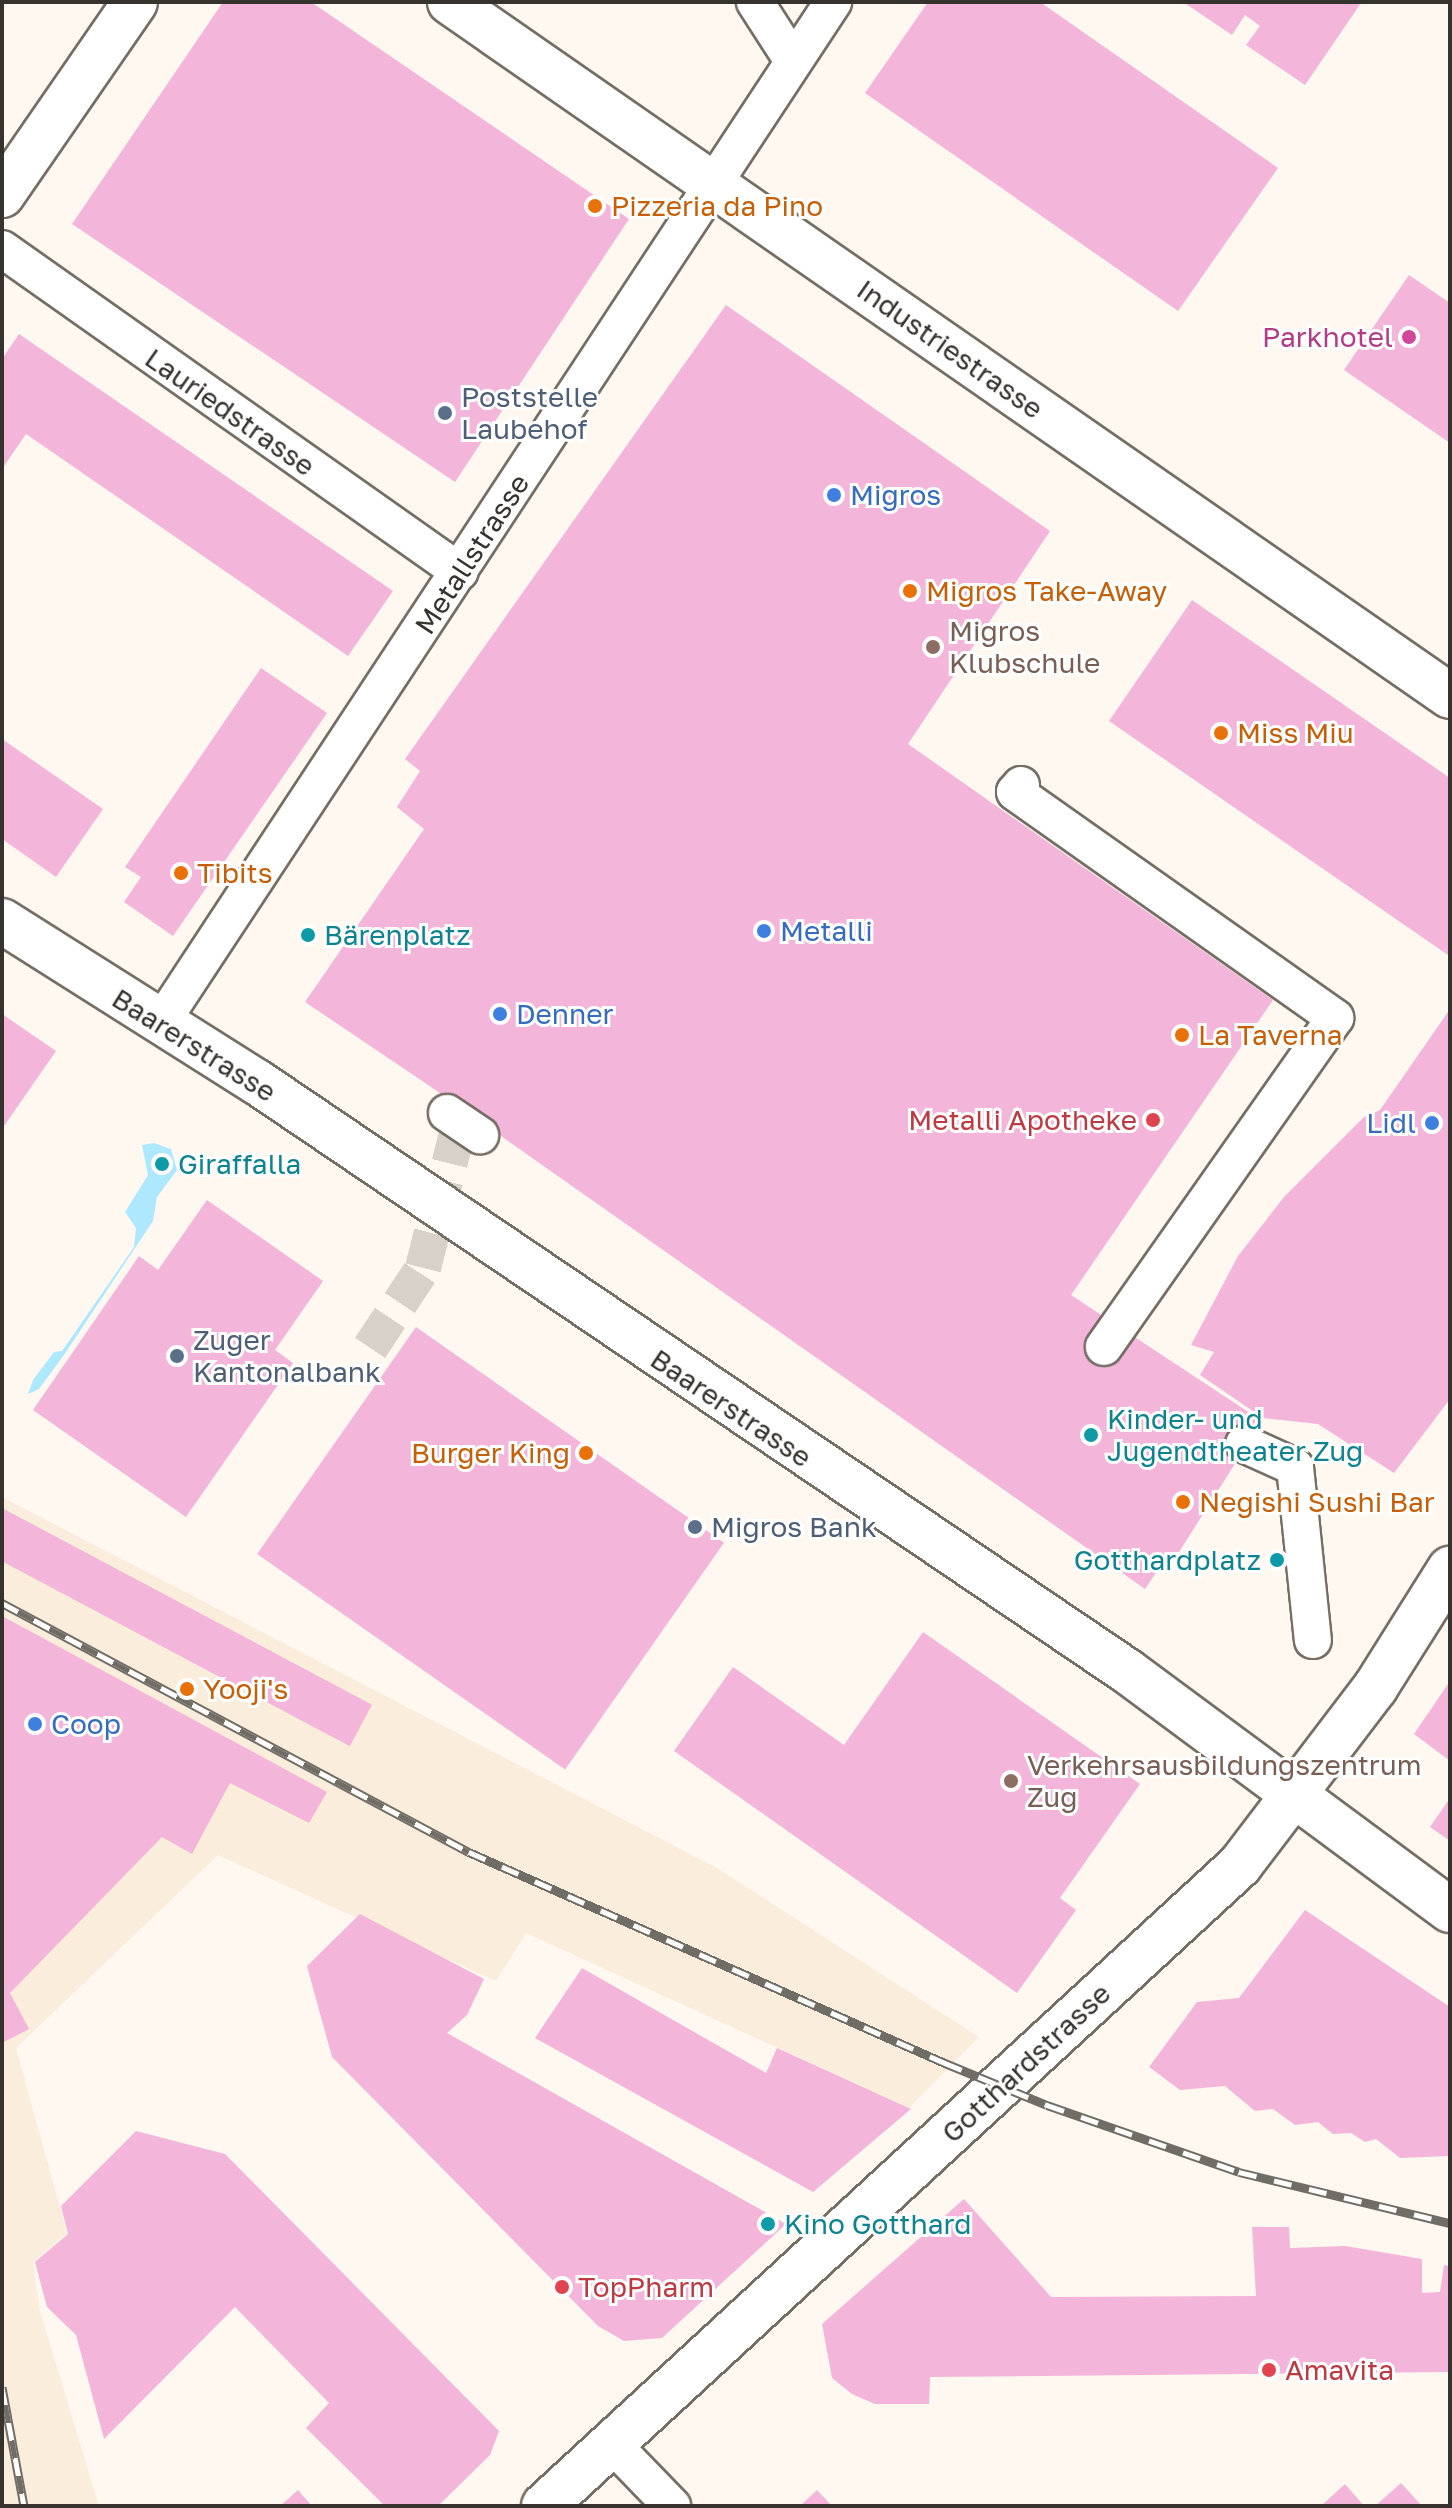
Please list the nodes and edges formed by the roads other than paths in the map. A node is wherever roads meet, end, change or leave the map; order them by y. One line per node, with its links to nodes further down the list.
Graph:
1 (135, 2): 7 (street)
2 (450, 2): 6 (street, Industriestrasse)
3 (755, 2): 5 (street)
4 (833, 2): 5 (street, Metallstrasse)
5 (793, 61): 6 (street, Metallstrasse)
6 (714, 186): 9 (street, Metallstrasse); 10 (street, Industriestrasse)
7 (2, 195)
8 (2, 249): 9 (street, Lauriedstrasse)
9 (460, 572): 13 (street, Metallstrasse)
10 (1450, 696)
11 (1021, 785): 14 (street)
12 (2, 921): 13 (street, Baarerstrasse)
13 (160, 1024): 18 (street, Baarerstrasse)
14 (1104, 1347)
15 (1244, 1444): 17 (street)
16 (1450, 1569): 18 (street, Gotthardstrasse)
17 (1313, 1640)
18 (1295, 1792): 19 (street, Baarerstrasse); 20 (street, Gotthardstrasse)
19 (1450, 1910)
20 (611, 2443): 21 (street, Gotthardstrasse); 22 (street)
21 (544, 2506)
22 (672, 2506)

